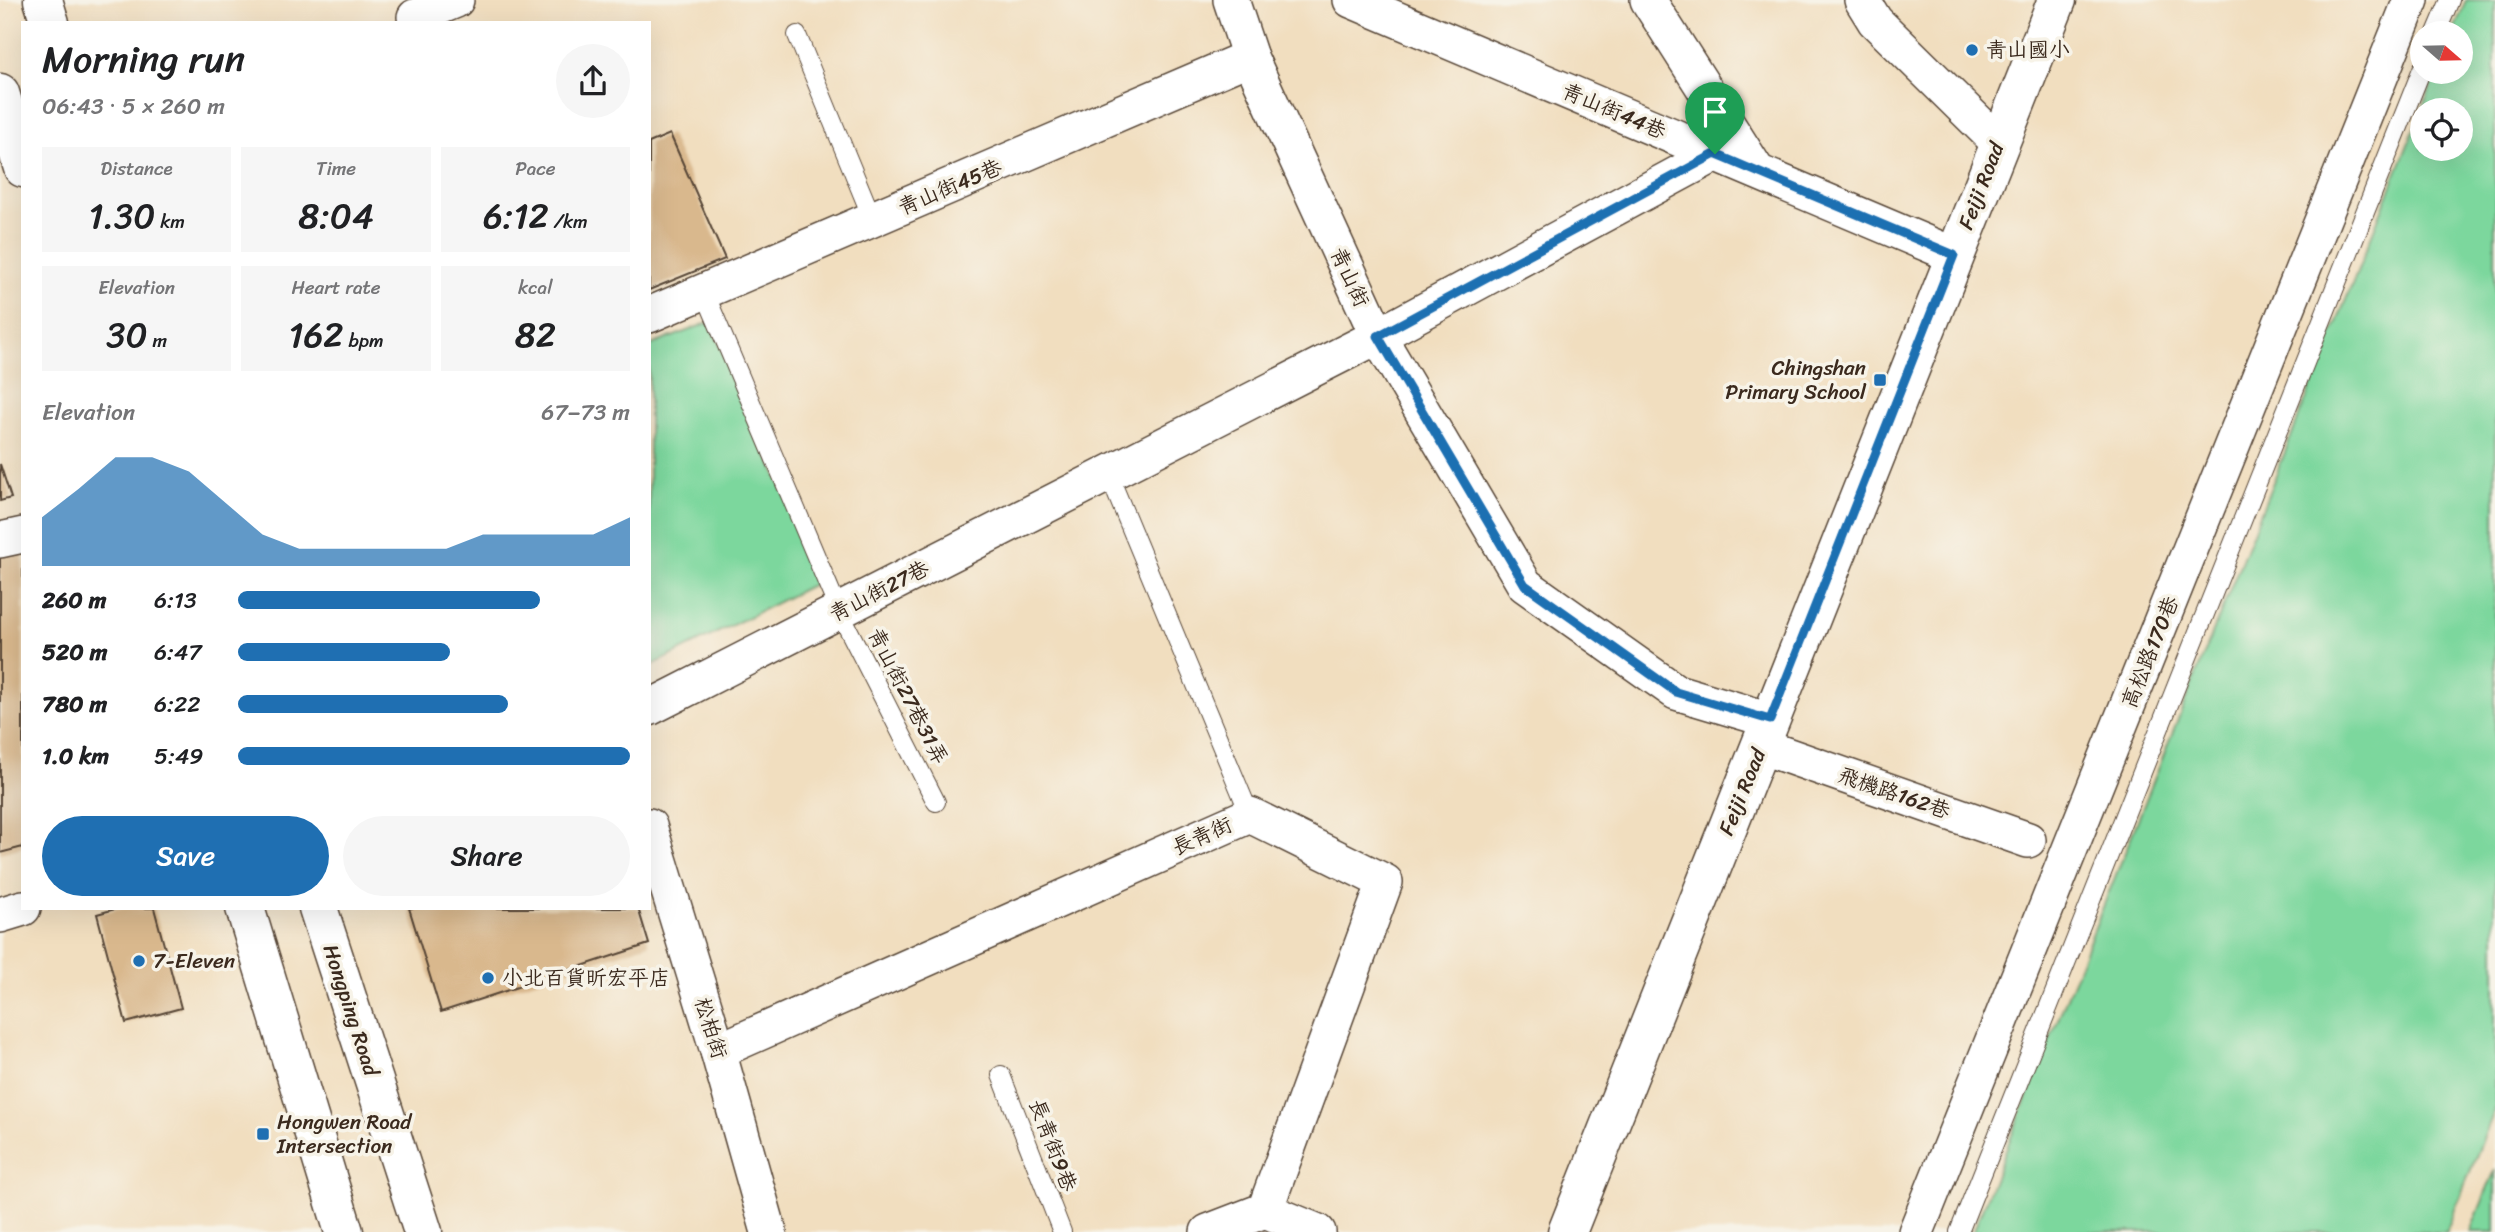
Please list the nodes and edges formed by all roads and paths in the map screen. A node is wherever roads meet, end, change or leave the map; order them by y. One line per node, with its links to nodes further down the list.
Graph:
1 (43, 0): 11 (street)
2 (456, 0): 10 (street)
3 (1231, 0): 14 (street, 青山街)
4 (1351, 0): 18 (street, 青山街44巷)
5 (1648, 0): 20 (street)
6 (1862, 0): 17 (street)
7 (2057, 0): 17 (street, Feiji Road)
8 (2411, 0): 50 (street, 高松路170巷)
9 (2450, 0): 12 (lane)
10 (414, 13)
11 (49, 21)
12 (2441, 21)
13 (797, 35): 21 (lane)
14 (1250, 57): 21 (street, 青山街45巷); 25 (street, 青山街)
15 (2416, 84): 51 (lane)
16 (0, 93): 19 (street)
17 (1998, 142): 22 (street, Feiji Road)
18 (1715, 154): 20 (street, 青山街44巷); 25 (street, 青山街27巷)
19 (21, 161)
20 (1757, 171): 22 (street, 青山街44巷)
21 (873, 220): 23 (street, 青山街45巷)
22 (1954, 255): 31 (street, Feiji Road)
23 (704, 291): 24 (street, 青山街45巷); 29 (lane, 青山街27巷31弄)
24 (651, 314)
25 (1378, 336): 26 (street, 青山街27巷); 31 (street, 青山街)
26 (1108, 473): 29 (street, 青山街27巷); 33 (lane)
27 (21, 535): 28 (street)
28 (0, 540)
29 (839, 611): 30 (street, 青山街27巷); 32 (lane, 青山街27巷31弄)
30 (651, 707)
31 (1765, 733): 35 (street, 飛機路162巷); 49 (street, Feiji Road)
32 (936, 802)
33 (1250, 815): 40 (street, 長青街); 42 (street, 長青街)
34 (651, 833): 40 (street, 松柏街)
35 (2028, 840)
36 (21, 909): 39 (street)
37 (246, 910): 43 (street)
38 (319, 910): 44 (street, Hongping Road)
39 (0, 915)
40 (718, 1051): 45 (street, 松柏街)
41 (1002, 1075): 46 (lane, 長青街9巷)
42 (1265, 1210): 47 (street); 48 (street)
43 (344, 1232)
44 (423, 1232)
45 (769, 1232)
46 (1062, 1232)
47 (1208, 1232)
48 (1318, 1232)
49 (1567, 1232)
50 (1916, 1232)
51 (1959, 1232)

